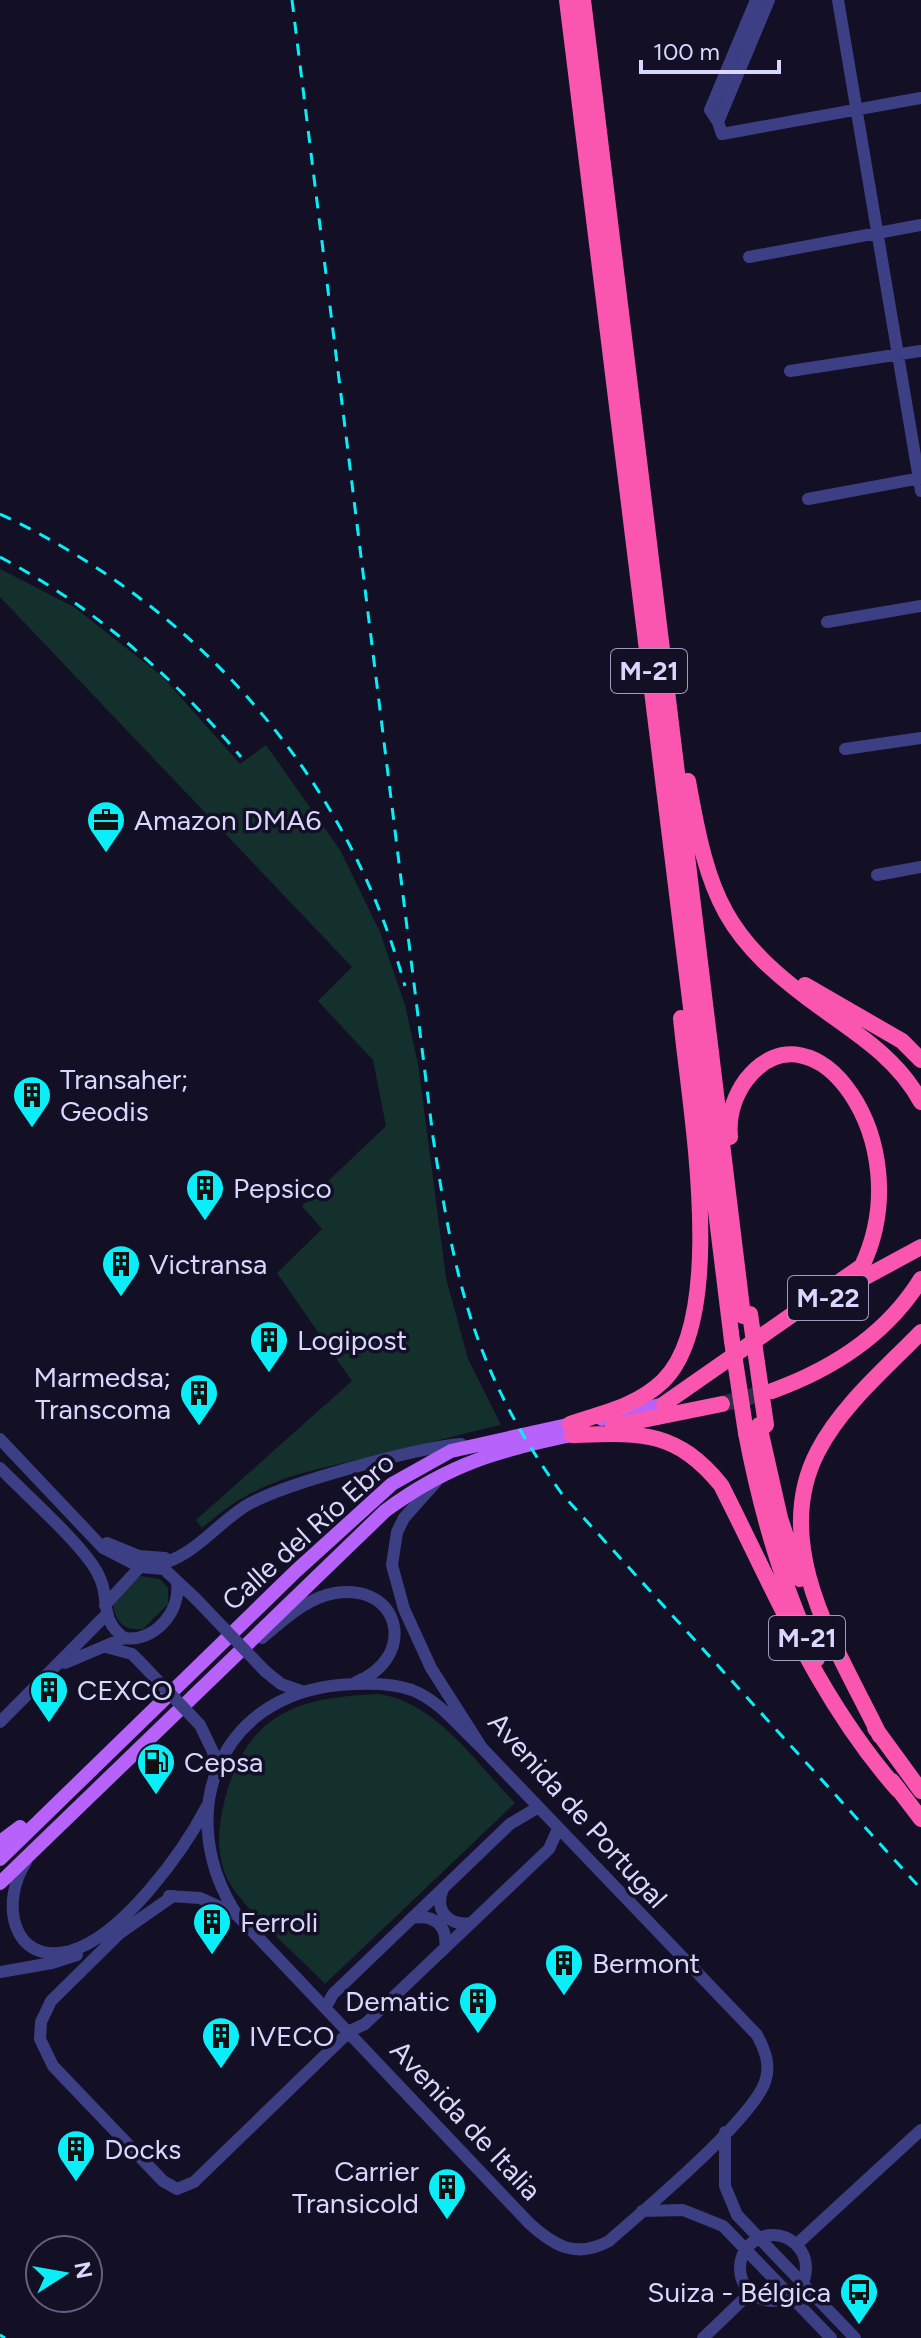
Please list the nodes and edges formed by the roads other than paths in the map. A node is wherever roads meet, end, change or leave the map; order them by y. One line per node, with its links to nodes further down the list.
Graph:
1 (567, 0): 22 (highway, M-21)
2 (583, 0): 17 (highway, M-21)
3 (756, 0): 8 (street)
4 (769, 0): 8 (street)
5 (838, 0): 7 (street)
6 (921, 98): 7 (street)
7 (856, 110): 8 (street); 10 (street)
8 (720, 128)
9 (921, 225): 10 (street)
10 (879, 232): 11 (street); 13 (street)
11 (749, 257)
12 (921, 351): 13 (street)
13 (899, 354): 14 (street); 15 (street)
14 (790, 371)
15 (920, 483): 16 (street)
16 (808, 499)
17 (656, 606): 25 (highway); 32 (highway, M-21)
18 (921, 606): 19 (street)
19 (827, 622)
20 (921, 738): 21 (street)
21 (845, 749)
22 (667, 821): 39 (highway, M-21, bridge); 40 (highway)
23 (921, 867): 24 (street)
24 (877, 875)
25 (754, 952): 26 (highway); 28 (highway)
26 (921, 1060)
27 (868, 1089): 32 (highway)
28 (921, 1102)
29 (893, 1220): 34 (highway)
30 (921, 1247): 34 (highway, M-22)
31 (921, 1279): 35 (highway)
32 (746, 1315): 39 (highway, M-21)
33 (921, 1332): 58 (highway)
34 (764, 1336): 36 (highway, M-22)
35 (772, 1391)
36 (664, 1404): 38 (main road, Calle del Río Ebro); 40 (main road, Calle del Río Ebro)
37 (722, 1404): 38 (highway)
38 (612, 1426): 40 (main road, Calle del Río Ebro)
39 (757, 1428): 58 (highway, M-21); 62 (highway, M-21)
40 (571, 1429): 42 (main road, Calle del Río Ebro); 44 (main road, Calle del Río Ebro); 62 (highway)
41 (0, 1439): 45 (street)
42 (484, 1441): 46 (street); 60 (main road, Calle del Río Ebro)
43 (0, 1468): 49 (street)
44 (448, 1470): 55 (main road, Calle del Río Ebro); 59 (street, Avenida de Portugal)
45 (81, 1525): 46 (street); 47 (street)
46 (183, 1555): 47 (street)
47 (147, 1566): 48 (street); 49 (street)
48 (177, 1584): 50 (street); 56 (street, bridge)
49 (105, 1610): 50 (street); 53 (street)
50 (124, 1639): 51 (street); 52 (street)
51 (102, 1647): 52 (street); 53 (street)
52 (139, 1661): 61 (street, bridge)
53 (55, 1668): 57 (street)
54 (349, 1684): 55 (street); 56 (street); 59 (street)
55 (199, 1691): 68 (main road, Calle del Río Ebro)
56 (301, 1691): 61 (street)
57 (0, 1722)
58 (880, 1736): 63 (highway, M-21)
59 (482, 1748): 65 (street, Avenida de Portugal)
60 (103, 1758): 69 (main road); 70 (main road, Calle del Río Ebro)
61 (217, 1774): 64 (street)
62 (898, 1790): 66 (highway, M-21)
63 (921, 1791)
64 (212, 1796): 68 (street); 74 (street)
65 (537, 1808): 67 (street, Avenida de Portugal); 72 (street)
66 (921, 1819)
67 (558, 1829): 76 (street); 82 (street, Avenida de Portugal)
68 (52, 1831): 71 (main road, Calle del Río Ebro)
69 (0, 1842)
70 (0, 1859)
71 (0, 1883)
72 (443, 1889): 75 (street); 76 (street)
73 (173, 1896): 74 (street); 78 (street); 80 (street)
74 (237, 1915): 79 (street, Avenida de Italia)
75 (412, 1918): 77 (street); 79 (street)
76 (471, 1923): 77 (street)
77 (445, 1948): 80 (street)
78 (0, 1972)
79 (326, 2007): 80 (street, Avenida de Italia)
80 (350, 2031): 83 (street, Avenida de Italia)
81 (921, 2130): 85 (street)
82 (725, 2132): 83 (street); 84 (street)
83 (642, 2211): 86 (street)
84 (758, 2239): 85 (street); 86 (street); 87 (street)
85 (797, 2244): 87 (street)
86 (746, 2249): 88 (street); 89 (street)
87 (803, 2285): 89 (street); 92 (street)
88 (750, 2293): 89 (street); 90 (street)
89 (791, 2297): 91 (street)
90 (703, 2338)
91 (831, 2338)
92 (855, 2338)

